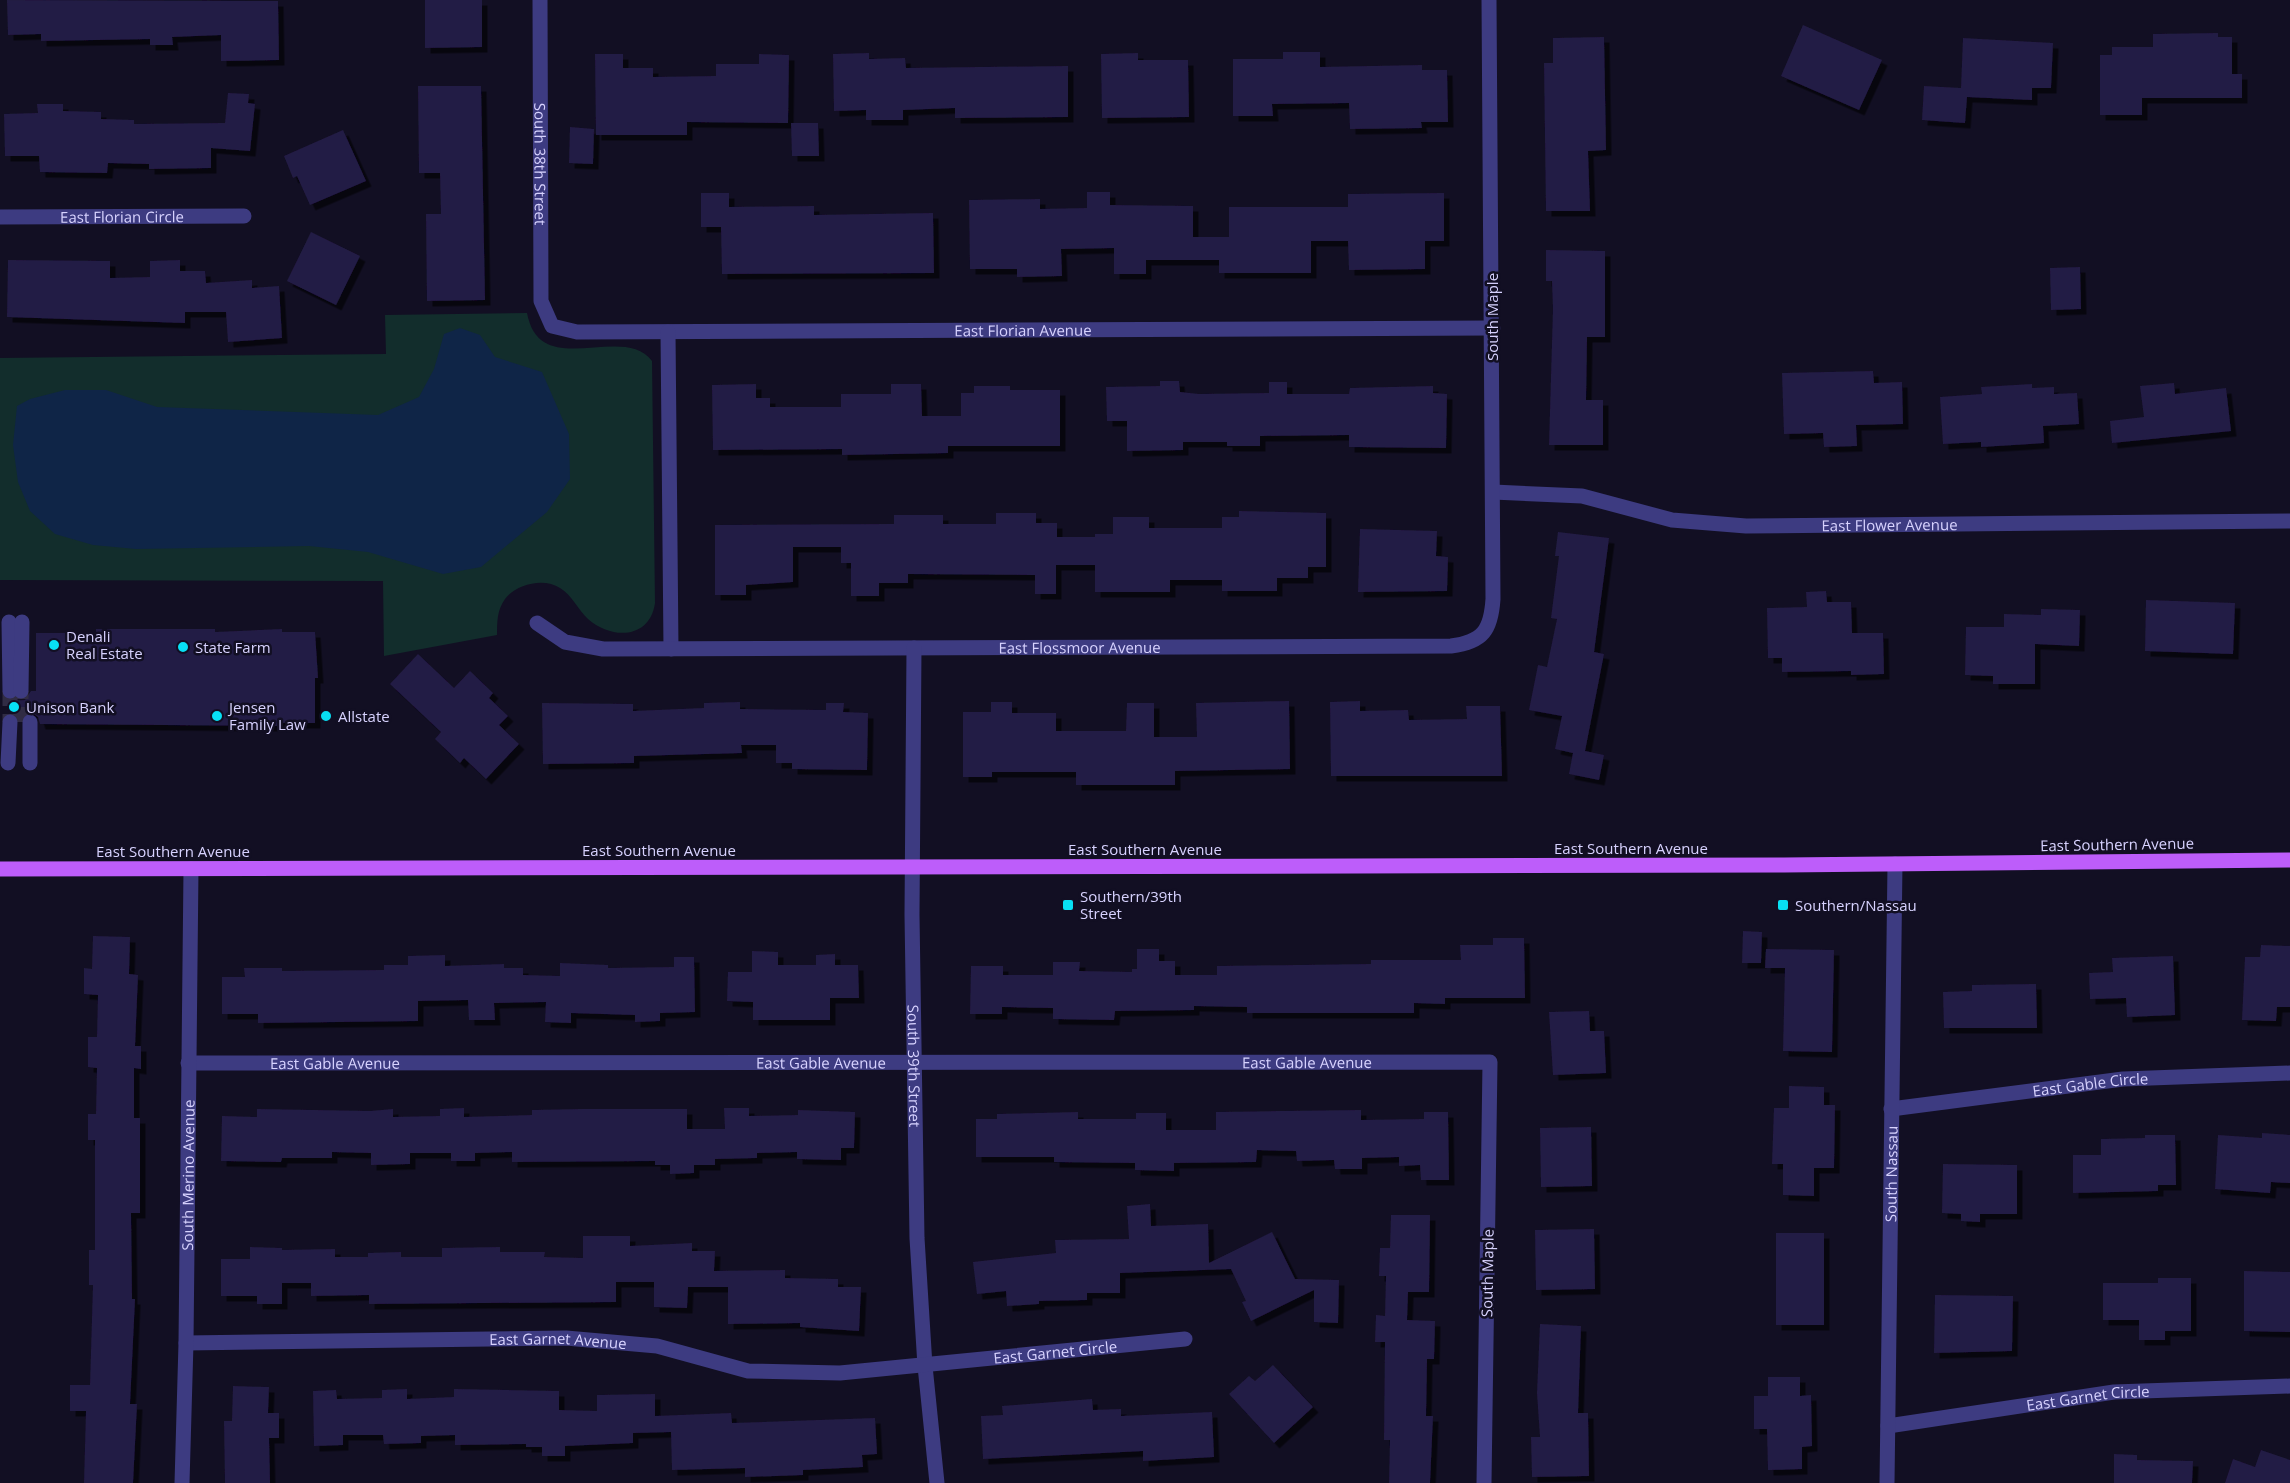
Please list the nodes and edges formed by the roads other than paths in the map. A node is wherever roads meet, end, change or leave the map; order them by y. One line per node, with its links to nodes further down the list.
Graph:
1 (540, 0): 5 (street, South 38th Street)
2 (1489, 0): 6 (street, South Maple)
3 (244, 216): 4 (street, East Florian Circle)
4 (0, 217)
5 (552, 326): 7 (street, East Florian Avenue)
6 (1493, 328): 7 (street, East Florian Avenue); 8 (street, South Maple)
7 (668, 332): 13 (street)
8 (1493, 492): 9 (street, East Flower Avenue); 11 (street, South Maple)
9 (2290, 521)
10 (537, 623): 13 (street, East Flossmoor Avenue)
11 (1484, 633): 12 (street, East Flossmoor Avenue)
12 (914, 648): 13 (street, East Flossmoor Avenue); 18 (street, South 39th Street)
13 (671, 649)
14 (20, 691): 14 (street)
15 (20, 763): 15 (street)
16 (2290, 860): 17 (main road, East Southern Avenue)
17 (1895, 864): 18 (main road, East Southern Avenue); 25 (street, South Nassau)
18 (912, 868): 20 (main road, East Southern Avenue); 23 (street, South 39th Street)
19 (0, 869): 20 (main road, East Southern Avenue)
20 (191, 869): 22 (street, South Merino Avenue)
21 (1490, 1062): 23 (street, East Gable Avenue); 33 (street, South Maple)
22 (188, 1063): 23 (street, East Gable Avenue); 27 (street, South Merino Avenue)
23 (915, 1064): 28 (street, South 39th Street)
24 (2290, 1073): 25 (street, East Gable Circle)
25 (1891, 1109): 30 (street, South Nassau)
26 (1185, 1339): 28 (street, East Garnet Circle)
27 (186, 1343): 28 (street, East Garnet Avenue); 31 (street, South Merino Avenue)
28 (925, 1366): 32 (street, South 39th Street)
29 (2290, 1386): 30 (street, East Garnet Circle)
30 (1888, 1426): 34 (street, South Nassau)
31 (182, 1483)
32 (937, 1483)
33 (1484, 1483)
34 (1887, 1483)

